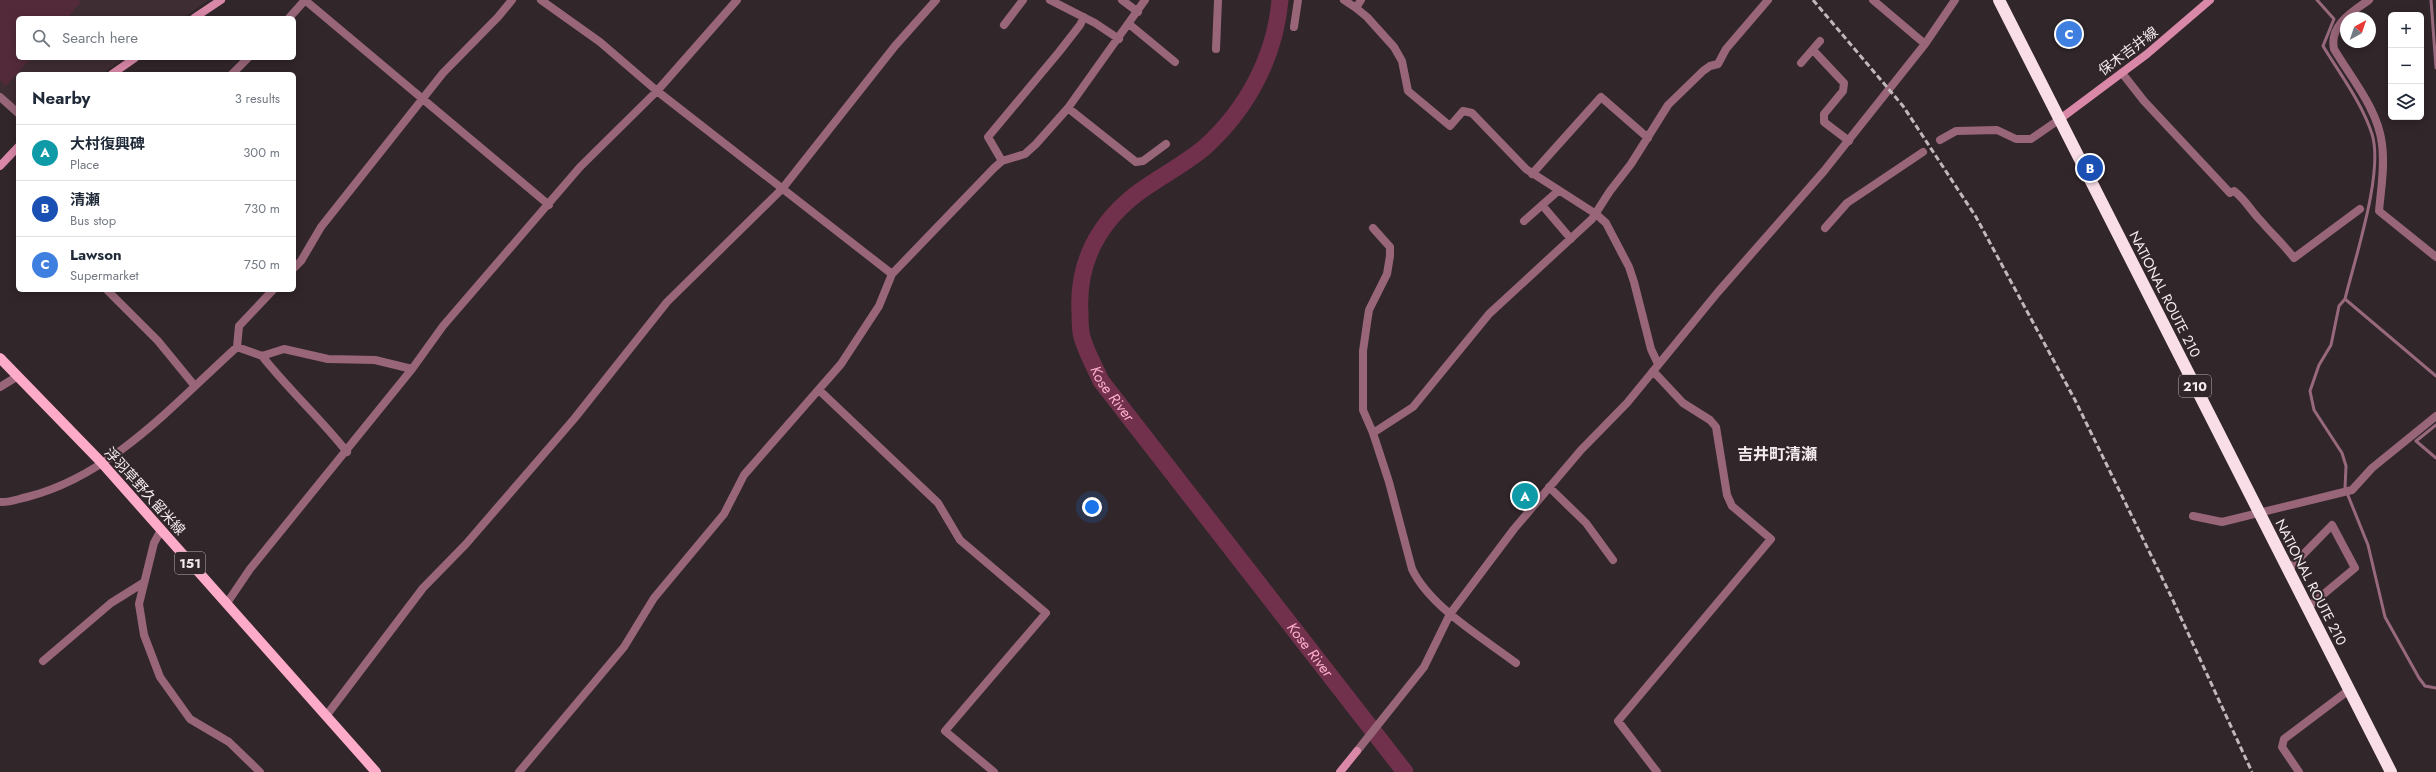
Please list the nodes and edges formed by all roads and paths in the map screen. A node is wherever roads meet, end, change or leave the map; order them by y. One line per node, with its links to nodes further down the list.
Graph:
1 (221, 0): 23 (main road)
2 (512, 0): 43 (street)
3 (540, 0): 41 (street)
4 (737, 0): 41 (street)
5 (936, 0): 56 (street)
6 (1023, 0): 27 (street)
7 (1050, 0): 25 (street)
8 (1122, 0): 22 (street)
9 (1145, 0): 22 (street)
10 (1218, 0): 32 (street)
11 (1298, 0): 28 (street)
12 (1344, 0): 21 (street)
13 (1361, 0): 21 (street)
14 (1768, 0): 47 (street)
15 (1873, 0): 31 (street)
16 (1955, 0): 31 (street)
17 (1999, 0): 46 (highway, NATIONAL ROUTE 210 / 210)
18 (2210, 0): 40 (main road, 保木吉井線)
19 (2369, 0): 66 (street)
20 (306, 1): 24 (street); 43 (street)
21 (1356, 8): 55 (street)
22 (1138, 12): 26 (street)
23 (197, 16)
24 (291, 16)
25 (1084, 17): 29 (street); 53 (street)
26 (1129, 24): 29 (street); 36 (street)
27 (1004, 25)
28 (1294, 27)
29 (1119, 39): 44 (street)
30 (1820, 41): 33 (street)
31 (1925, 44): 49 (street)
32 (1216, 49)
33 (1813, 50): 37 (street); 49 (street)
34 (132, 60): 38 (main road)
35 (246, 60): 39 (street)
36 (1175, 62)
37 (1801, 62)
38 (115, 72)
39 (234, 72)
40 (2122, 73): 46 (main road, 保木吉井線); 60 (street)
41 (657, 91): 56 (street); 58 (street)
42 (0, 97): 45 (street)
43 (423, 98): 58 (street); 67 (street)
44 (1068, 108): 50 (street); 53 (street)
45 (16, 111)
46 (2060, 119): 48 (street); 86 (highway, NATIONAL ROUTE 210 / 210)
47 (1648, 138): 55 (street); 61 (street)
48 (1940, 140)
49 (1848, 141): 74 (street)
50 (1166, 144)
51 (16, 149): 54 (main road)
52 (1923, 152): 64 (street)
53 (1002, 161): 68 (street)
54 (0, 166)
55 (1532, 174): 57 (street)
56 (782, 189): 68 (street); 98 (street)
57 (1558, 191): 59 (street); 61 (street)
58 (550, 205): 75 (street)
59 (1542, 205): 62 (street); 65 (street)
60 (2360, 209)
61 (1599, 216): 65 (street); 74 (street)
62 (1524, 221)
63 (1373, 228): 81 (street)
64 (1825, 228)
65 (1571, 238): 81 (street)
66 (2436, 257)
67 (296, 266)
68 (892, 274): 79 (street)
69 (109, 292): 77 (street)
70 (272, 292): 71 (street)
71 (237, 347): 72 (street); 77 (street)
72 (262, 356): 75 (street); 82 (street)
73 (0, 358): 76 (main road, 浮羽草野久留米線 / 151)
74 (1655, 368): 84 (street); 105 (street)
75 (412, 369): 82 (street)
76 (18, 376): 78 (street); 83 (main road, 浮羽草野久留米線 / 151)
77 (194, 385): 83 (street)
78 (0, 387)
79 (819, 390): 102 (street); 103 (street)
80 (2436, 416): 86 (street)
81 (1373, 433): 94 (street)
82 (347, 452): 92 (street)
83 (101, 462): 85 (street); 88 (main road, 浮羽草野久留米線 / 151)
84 (1549, 488): 89 (street); 94 (street)
85 (0, 502)
86 (2260, 514): 87 (street); 90 (highway, NATIONAL ROUTE 210 / 210)
87 (2193, 516)
88 (161, 530): 91 (street); 92 (main road, 浮羽草野久留米線 / 151)
89 (1613, 560)
90 (2288, 570): 93 (highway, NATIONAL ROUTE 210 / 210); 93 (street)
91 (143, 583): 95 (street); 100 (street)
92 (226, 603): 98 (main road, 浮羽草野久留米線 / 151)
93 (2308, 608): 97 (highway, NATIONAL ROUTE 210 / 210)
94 (1450, 614): 96 (street); 99 (street)
95 (43, 661)
96 (1516, 662)
97 (2349, 690): 106 (street); 107 (highway, NATIONAL ROUTE 210 / 210)
98 (326, 716): 101 (main road, 浮羽草野久留米線 / 151)
99 (1357, 751): 104 (main road)
100 (260, 772)
101 (376, 772)
102 (518, 772)
103 (994, 772)
104 (1340, 772)
105 (1657, 772)
106 (2299, 772)
107 (2391, 772)

